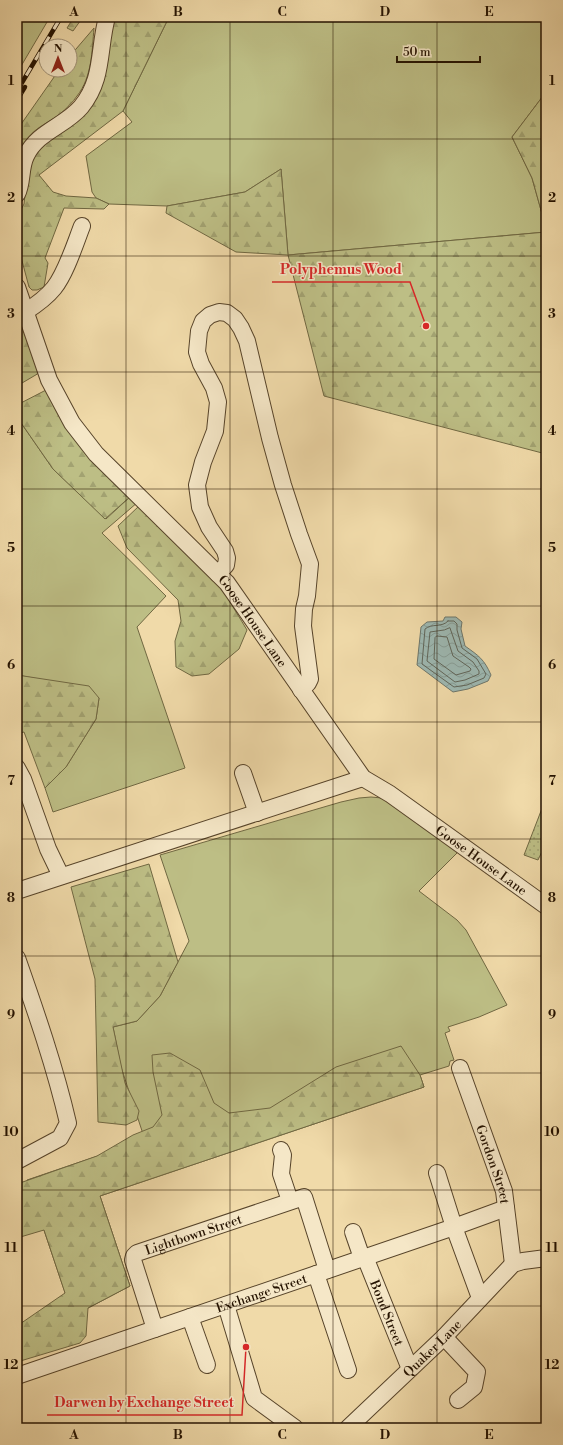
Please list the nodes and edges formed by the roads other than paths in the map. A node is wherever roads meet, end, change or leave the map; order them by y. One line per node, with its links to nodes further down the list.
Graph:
1 (107, 17): 2 (street)
2 (17, 194)
3 (82, 226): 5 (street)
4 (17, 287): 5 (street, Goose House Lane)
5 (25, 312): 6 (street, Goose House Lane)
6 (218, 574): 7 (street, Goose House Lane); 7 (street)
7 (301, 690): 10 (street, Goose House Lane)
8 (17, 768): 11 (street)
9 (243, 773): 12 (street)
10 (363, 778): 12 (street); 15 (street, Goose House Lane)
11 (21, 788): 13 (street)
12 (256, 813): 13 (street)
13 (61, 876): 14 (street)
14 (17, 891)
15 (546, 906)
16 (17, 958): 19 (street)
17 (460, 1068): 22 (street, Gordon Street)
18 (280, 1150): 21 (street)
19 (17, 1160)
20 (437, 1173): 23 (street)
21 (297, 1199): 28 (street); 32 (street, Lightbown Street)
22 (506, 1208): 23 (street, Exchange Street); 27 (street, Gordon Street)
23 (454, 1227): 25 (street, Exchange Street); 29 (street)
24 (353, 1232): 25 (street, Bond Street)
25 (364, 1258): 28 (street, Exchange Street); 35 (street, Bond Street)
26 (546, 1258): 27 (street)
27 (513, 1264): 29 (street, Quaker Lane)
28 (322, 1272): 30 (street, Exchange Street); 36 (street)
29 (480, 1298): 33 (street, Quaker Lane)
30 (226, 1305): 31 (street, Exchange Street); 39 (street)
31 (190, 1317): 32 (street, Exchange Street); 34 (street)
32 (155, 1329): 37 (street, Exchange Street)
33 (444, 1337): 35 (street, Quaker Lane); 38 (street)
34 (206, 1365)
35 (410, 1369): 40 (street, Quaker Lane)
36 (348, 1370)
37 (17, 1376)
38 (458, 1400)
39 (295, 1428)
40 (348, 1428)

